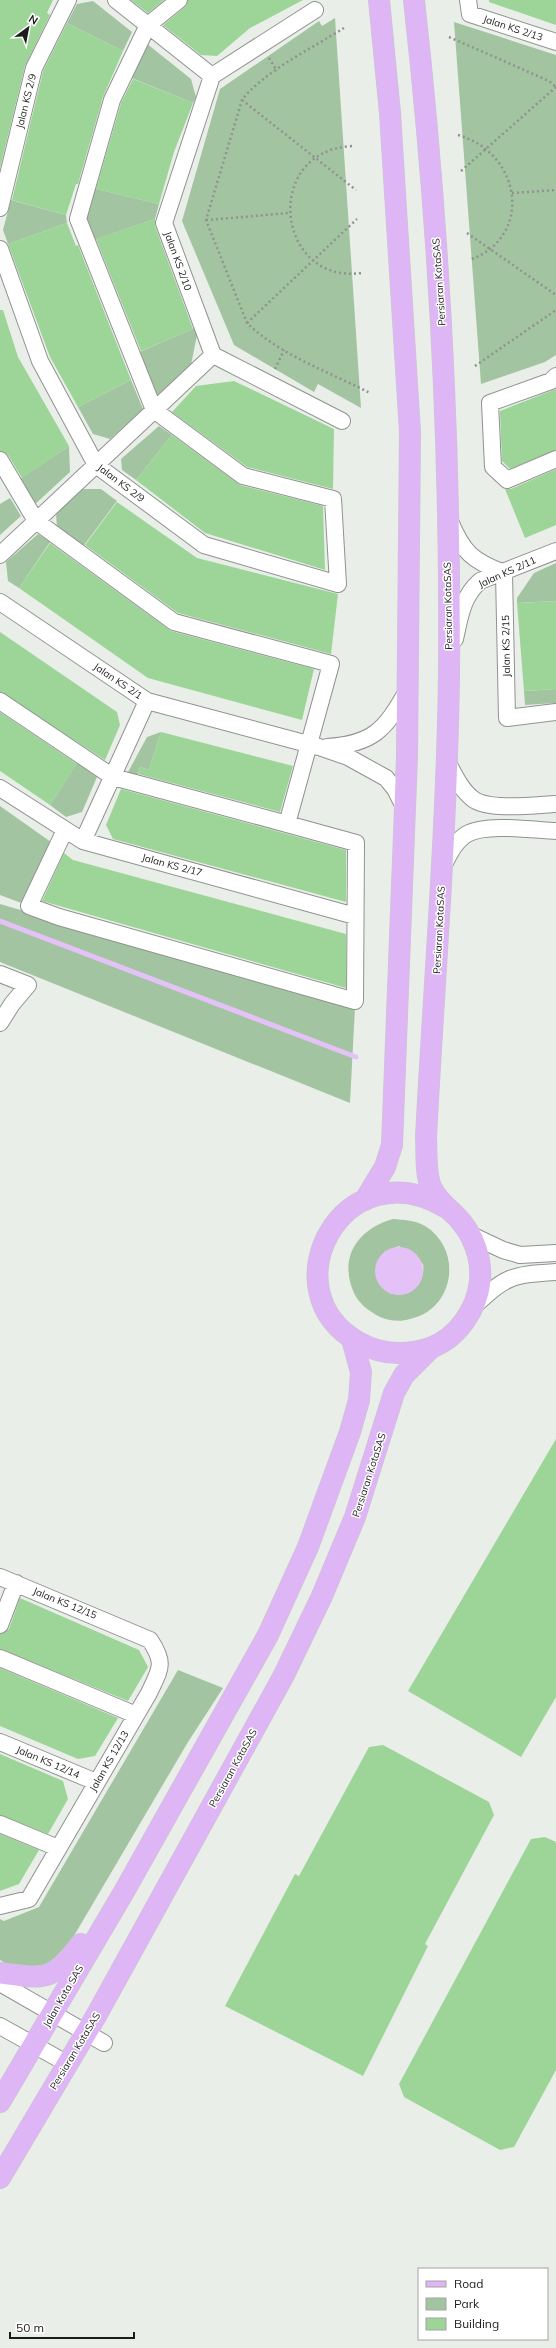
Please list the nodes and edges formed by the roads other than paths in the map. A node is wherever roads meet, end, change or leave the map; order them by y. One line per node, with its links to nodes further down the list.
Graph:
1 (68, 0): 11 (street, Jalan KS 2/9)
2 (116, 0): 8 (street)
3 (180, 0): 8 (street)
4 (379, 0): 27 (main road, Persiaran KotaSAS)
5 (414, 0): 20 (main road, Persiaran KotaSAS)
6 (469, 7): 9 (street, Jalan KS 2/13)
7 (315, 10): 10 (street)
8 (148, 25): 10 (street); 15 (street)
9 (556, 42)
10 (212, 76): 13 (street, Jalan KS 2/10)
11 (0, 208)
12 (0, 249): 19 (street, Jalan KS 2/9)
13 (213, 355): 15 (street); 16 (street)
14 (556, 376): 17 (street)
15 (154, 410): 19 (street); 19 (street, Jalan KS 2/9)
16 (342, 421)
17 (556, 459)
18 (0, 460): 21 (street)
19 (96, 465): 21 (street)
20 (447, 512): 24 (street); 26 (main road, Persiaran KotaSAS)
21 (36, 521): 23 (street); 31 (street)
22 (556, 551): 24 (street, Jalan KS 2/11)
23 (0, 555)
24 (504, 573): 26 (street, Jalan KS 2/11); 30 (street, Jalan KS 2/15)
25 (0, 602): 29 (street, Jalan KS 2/1)
26 (449, 671): 32 (main road, Persiaran KotaSAS)
27 (408, 690): 31 (street); 36 (main road, Persiaran KotaSAS)
28 (0, 701): 33 (street)
29 (146, 701): 31 (street, Jalan KS 2/1); 33 (street)
30 (556, 712)
31 (313, 746): 36 (street); 37 (street)
32 (447, 761): 35 (street); 41 (main road, Persiaran KotaSAS)
33 (113, 777): 37 (street); 40 (street)
34 (0, 788): 38 (street, Jalan KS 2/17)
35 (556, 804)
36 (405, 809): 45 (main road, Persiaran KotaSAS)
37 (287, 824): 42 (street)
38 (65, 830): 40 (street, Jalan KS 2/17); 42 (street)
39 (556, 831): 41 (street)
40 (83, 841): 42 (street, Jalan KS 2/17)
41 (442, 867): 46 (main road, Persiaran KotaSAS)
42 (355, 916)
43 (0, 974): 44 (street)
44 (0, 1023)
45 (365, 1200): 46 (main road, Persiaran KotaSAS); 51 (main road, Persiaran KotaSAS)
46 (445, 1207): 47 (main road, Persiaran KotaSAS)
47 (469, 1234): 48 (street); 50 (main road, Persiaran KotaSAS)
48 (556, 1253)
49 (556, 1272): 50 (street)
50 (472, 1308): 52 (main road, Persiaran KotaSAS)
51 (352, 1339): 52 (main road, Persiaran KotaSAS); 63 (main road, Persiaran KotaSAS)
52 (433, 1347): 69 (main road, Persiaran KotaSAS)
53 (0, 1577): 54 (street, Jalan KS 12/15)
54 (16, 1583): 55 (street); 56 (street, Jalan KS 12/15)
55 (0, 1625)
56 (131, 1630): 58 (street, Jalan KS 12/13)
57 (0, 1658): 58 (street)
58 (136, 1715): 60 (street, Jalan KS 12/13)
59 (0, 1742): 60 (street, Jalan KS 12/14)
60 (96, 1782): 62 (street, Jalan KS 12/13)
61 (0, 1824): 62 (street)
62 (58, 1848): 64 (street, Jalan KS 12/13)
63 (125, 1890): 65 (main road); 67 (main road, Jalan Kota SAS)
64 (0, 1906)
65 (0, 1973)
66 (0, 1983): 67 (street)
67 (53, 2013): 69 (street); 70 (main road, Jalan Kota SAS)
68 (0, 2026): 70 (street)
69 (95, 2038): 71 (main road, Persiaran KotaSAS)
70 (34, 2044): 71 (street); 72 (main road, Jalan Kota SAS)
71 (68, 2064): 73 (main road, Persiaran KotaSAS)
72 (0, 2102)
73 (0, 2178)

